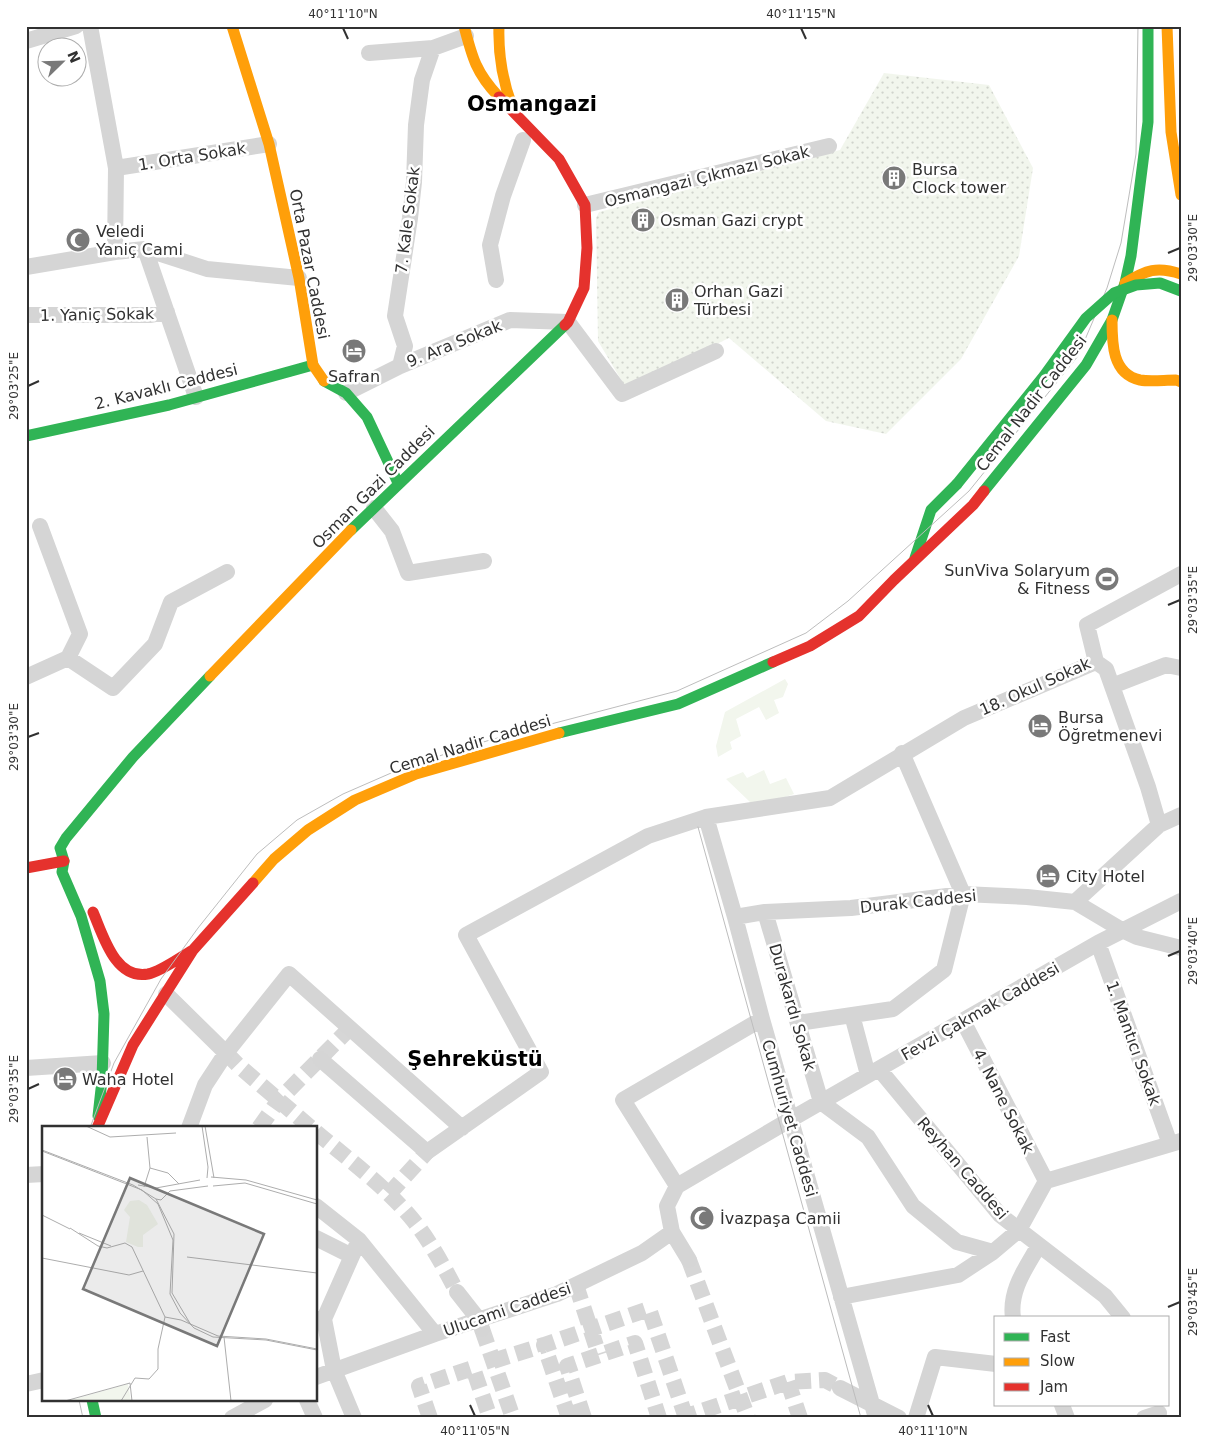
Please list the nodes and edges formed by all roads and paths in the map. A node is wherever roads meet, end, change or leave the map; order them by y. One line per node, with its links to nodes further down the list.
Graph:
1 (76, 26): 8 (street)
2 (90, 26): 16 (street)
3 (232, 26): 13 (main road, Orta Pazar Caddesi)
4 (499, 26): 11 (main road)
5 (1148, 26): 25 (main road, Cemal Nadir Caddesi)
6 (1167, 26): 15 (main road)
7 (465, 31): 9 (street); 11 (main road, Osman Gazi Caddesi)
8 (26, 41)
9 (433, 48): 10 (street); 33 (street, 7. Kale Sokak)
10 (369, 53)
11 (515, 114): 18 (main road, Osman Gazi Caddesi)
12 (523, 140): 24 (street)
13 (269, 144): 16 (street, 1. Orta Sokak); 23 (main road, Orta Pazar Caddesi)
14 (829, 146): 18 (street, Osmangazi Çıkmazı Sokak)
15 (1177, 165): 17 (main road)
16 (116, 168): 20 (street)
17 (1181, 195)
18 (585, 205): 30 (main road, Osman Gazi Caddesi)
19 (145, 249): 20 (street); 23 (street); 27 (street)
20 (115, 252): 21 (street)
21 (26, 267)
22 (1181, 274): 25 (main road)
23 (298, 278): 32 (main road, Orta Pazar Caddesi)
24 (496, 280)
25 (1125, 283): 29 (main road, Cemal Nadir Caddesi)
26 (1181, 291): 41 (main road, Cemal Nadir Caddesi, bridge)
27 (167, 312): 28 (street, 1. Yaniç Sokak); 36 (street)
28 (26, 315)
29 (1112, 320): 34 (main road); 41 (main road, Cemal Nadir Caddesi)
30 (568, 322): 31 (street); 33 (street, 9. Ara Sokak); 38 (main road, Osman Gazi Caddesi)
31 (716, 351)
32 (313, 365): 35 (main road); 36 (main road, 2. Kavaklı Caddesi)
33 (400, 366): 35 (street)
34 (1181, 382)
35 (346, 393): 38 (main road)
36 (196, 397): 37 (main road, 2. Kavaklı Caddesi)
37 (26, 436)
38 (398, 483): 39 (main road, Osman Gazi Caddesi)
39 (374, 508): 42 (street); 54 (main road, Osman Gazi Caddesi)
40 (40, 526): 45 (street)
41 (914, 560): 66 (main road, Cemal Nadir Caddesi)
42 (484, 561)
43 (227, 572): 45 (street)
44 (1181, 574): 46 (street, 18. Okul Sokak)
45 (68, 658): 48 (street)
46 (1096, 662): 49 (street); 50 (street, 18. Okul Sokak)
47 (1181, 668): 49 (street)
48 (26, 677)
49 (1112, 686): 53 (street)
50 (902, 753): 52 (street, 18. Okul Sokak); 57 (street)
51 (1181, 815): 53 (street)
52 (706, 817): 62 (street, Cumhuriyet Caddesi); 82 (street, 18. Okul Sokak)
53 (1159, 825): 60 (street)
54 (64, 861): 55 (main road); 56 (main road); 74 (main road, Osman Gazi Caddesi)
55 (26, 868)
56 (74, 871)
57 (963, 894): 60 (street, Durak Caddesi); 61 (street, Durak Caddesi); 68 (street)
58 (86, 898): 66 (main road)
59 (1181, 901): 63 (street, Fevzi Çakmak Caddesi)
60 (1074, 902): 63 (street, Durak Caddesi)
61 (765, 912): 62 (street, Durak Caddesi); 71 (street, Durakardı Sokak)
62 (736, 917): 69 (street, Cumhuriyet Caddesi)
63 (1122, 930): 64 (street, Fevzi Çakmak Caddesi); 65 (street, Durak Caddesi)
64 (1098, 943): 70 (street, Fevzi Çakmak Caddesi); 83 (street, 1. Mantıcı Sokak)
65 (1181, 948)
66 (193, 950): 67 (main road, Cemal Nadir Caddesi)
67 (166, 994): 72 (street); 80 (main road, Cemal Nadir Caddesi)
68 (852, 1015): 71 (street); 76 (street)
69 (762, 1019): 78 (street, Cumhuriyet Caddesi); 87 (street)
70 (963, 1021): 76 (street, Fevzi Çakmak Caddesi); 86 (street, 4. Nane Sokak)
71 (798, 1023): 77 (street, Durakardı Sokak)
72 (226, 1053): 81 (street); 82 (street)
73 (320, 1060): 82 (street)
74 (102, 1062): 75 (street); 79 (main road, Osman Gazi Caddesi)
75 (26, 1068)
76 (874, 1072): 77 (street, Fevzi Çakmak Caddesi); 89 (street, Reyhan Caddesi)
77 (821, 1102): 78 (street, Fevzi Çakmak Caddesi); 94 (street)
78 (786, 1122): 87 (street); 98 (street, Cumhuriyet Caddesi)
79 (97, 1126)
80 (97, 1126)
81 (190, 1126)
82 (462, 1128)
83 (1175, 1142): 86 (street)
84 (42, 1174): 85 (street)
85 (26, 1175)
86 (1046, 1181): 89 (street)
87 (677, 1186): 90 (street)
88 (318, 1208): 92 (street)
89 (1020, 1230): 93 (street, Reyhan Caddesi); 94 (street)
90 (672, 1232): 96 (street); 102 (street, Ulucami Caddesi)
91 (318, 1239): 95 (street)
92 (359, 1240): 95 (street); 103 (street)
93 (1039, 1245): 99 (street); 100 (street, Reyhan Caddesi)
94 (993, 1252): 98 (street)
95 (352, 1256): 101 (street)
96 (689, 1260)
97 (457, 1292): 102 (street)
98 (841, 1297): 114 (street, Cumhuriyet Caddesi)
99 (1013, 1316)
100 (1120, 1316)
101 (320, 1319): 105 (street)
102 (480, 1325): 103 (street, Ulucami Caddesi)
103 (435, 1334): 105 (street, Ulucami Caddesi)
104 (994, 1364): 120 (street)
105 (334, 1370): 106 (street, Ulucami Caddesi); 118 (street)
106 (318, 1376)
107 (42, 1380): 108 (street)
108 (26, 1384)
109 (840, 1388): 114 (street)
110 (92, 1402): 115 (main road)
111 (261, 1402): 116 (street)
112 (308, 1402): 117 (street)
113 (1062, 1406): 121 (street)
114 (874, 1411): 119 (street)
115 (96, 1418)
116 (232, 1418)
117 (315, 1418)
118 (354, 1418)
119 (899, 1418)
120 (916, 1418)
121 (1067, 1418)

